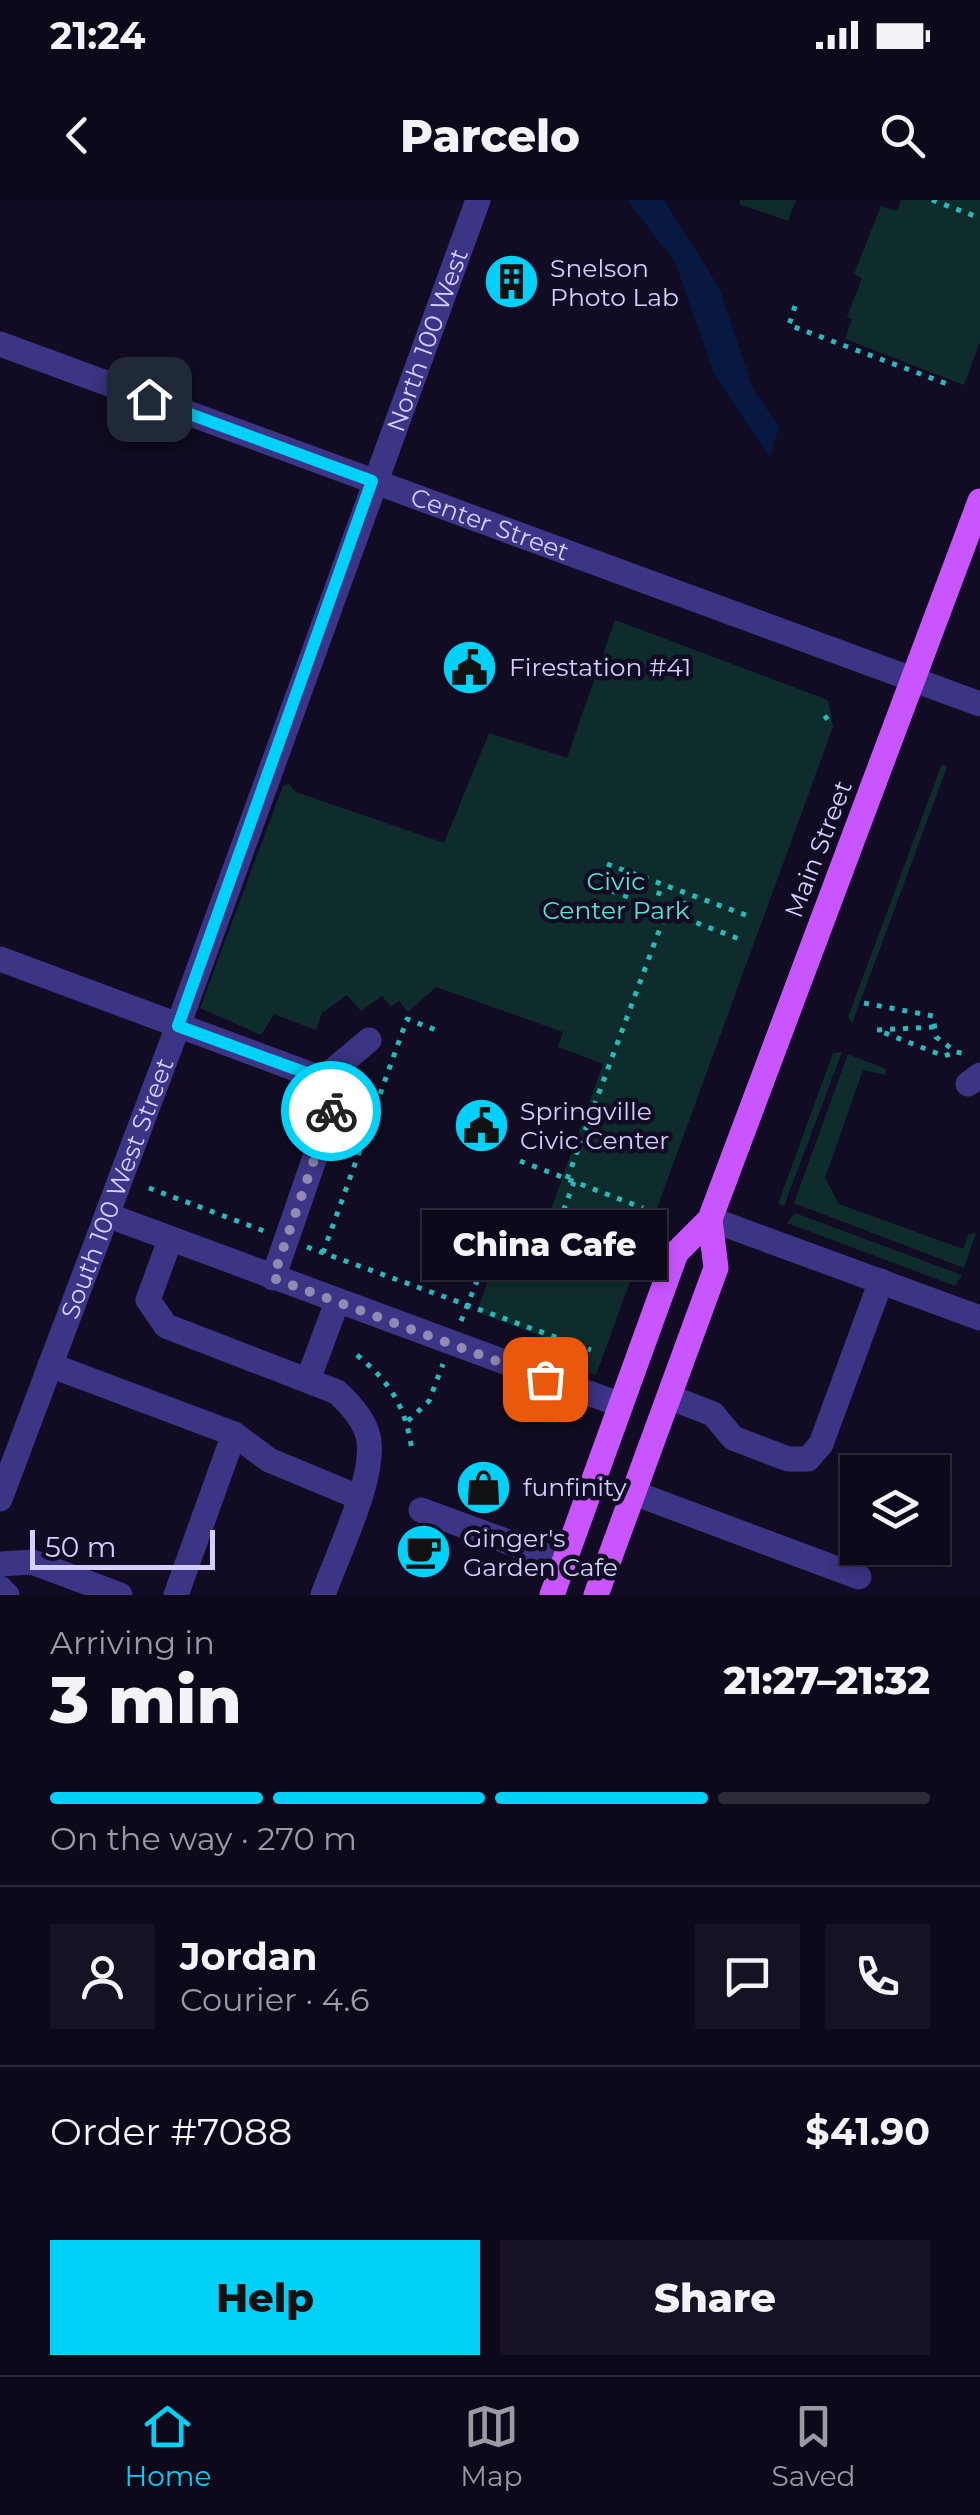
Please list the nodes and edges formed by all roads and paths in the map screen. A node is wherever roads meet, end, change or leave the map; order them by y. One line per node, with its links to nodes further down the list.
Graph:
1 (478, 200): 7 (street, North 100 West)
2 (932, 200): 3 (path)
3 (980, 218)
4 (796, 306): 6 (path)
5 (0, 344): 7 (street, Center Street)
6 (950, 385)
7 (372, 481): 9 (street, Center Street); 24 (street, South 100 West Street)
8 (980, 500): 9 (main road, Main Street)
9 (914, 680): 10 (street, Center Street); 36 (main road, Main Street)
10 (980, 704)
11 (833, 713): 12 (path)
12 (824, 719)
13 (607, 864): 14 (path)
14 (662, 884): 16 (path); 17 (path)
15 (599, 886): 17 (path)
16 (688, 894): 19 (path); 20 (path)
17 (654, 908): 18 (path)
18 (666, 912): 20 (path); 32 (path)
19 (751, 917)
20 (680, 918): 21 (path)
21 (742, 940)
22 (0, 959): 24 (street)
23 (864, 1003): 25 (path)
24 (178, 1026): 30 (street); 35 (street, South 100 West Street)
25 (934, 1027): 28 (path); 28 (path)
26 (441, 1032): 40 (path)
27 (369, 1040): 30 (street)
28 (956, 1052): 29 (path)
29 (975, 1071)
30 (318, 1084): 38 (street)
31 (520, 1161): 32 (path)
32 (571, 1180): 34 (path); 39 (path)
33 (149, 1188): 38 (path)
34 (644, 1208)
35 (107, 1216): 37 (street); 51 (street, South 100 West Street)
36 (710, 1218): 43 (street); 53 (main road, Main Street); 54 (main road, Main Street)
37 (170, 1240): 42 (street); 52 (street)
38 (286, 1240): 40 (path); 42 (street)
39 (550, 1247): 41 (path); 45 (path)
40 (323, 1253): 45 (path)
41 (619, 1273)
42 (273, 1278): 44 (street)
43 (881, 1281): 46 (street); 53 (street)
44 (336, 1302): 52 (street); 54 (street)
45 (468, 1305): 47 (path); 48 (path)
46 (980, 1318)
47 (459, 1328)
48 (591, 1350)
49 (357, 1354): 55 (path)
50 (446, 1356): 55 (path)
51 (50, 1365): 56 (street); 60 (street, South 100 West Street)
52 (308, 1380): 59 (street)
53 (669, 1397): 58 (main road, Main Street)
54 (620, 1405): 62 (main road, Main Street)
55 (408, 1421): 57 (path)
56 (234, 1434): 59 (street); 68 (street)
57 (412, 1451)
58 (634, 1493): 64 (street); 71 (main road, Main Street)
59 (358, 1496): 69 (street)
60 (0, 1499)
61 (421, 1510): 62 (street)
62 (564, 1562): 70 (main road, Main Street)
63 (0, 1564): 67 (street)
64 (859, 1578)
65 (0, 1588): 66 (street)
66 (7, 1595)
67 (120, 1595)
68 (176, 1595)
69 (323, 1595)
70 (552, 1595)
71 (596, 1595)

